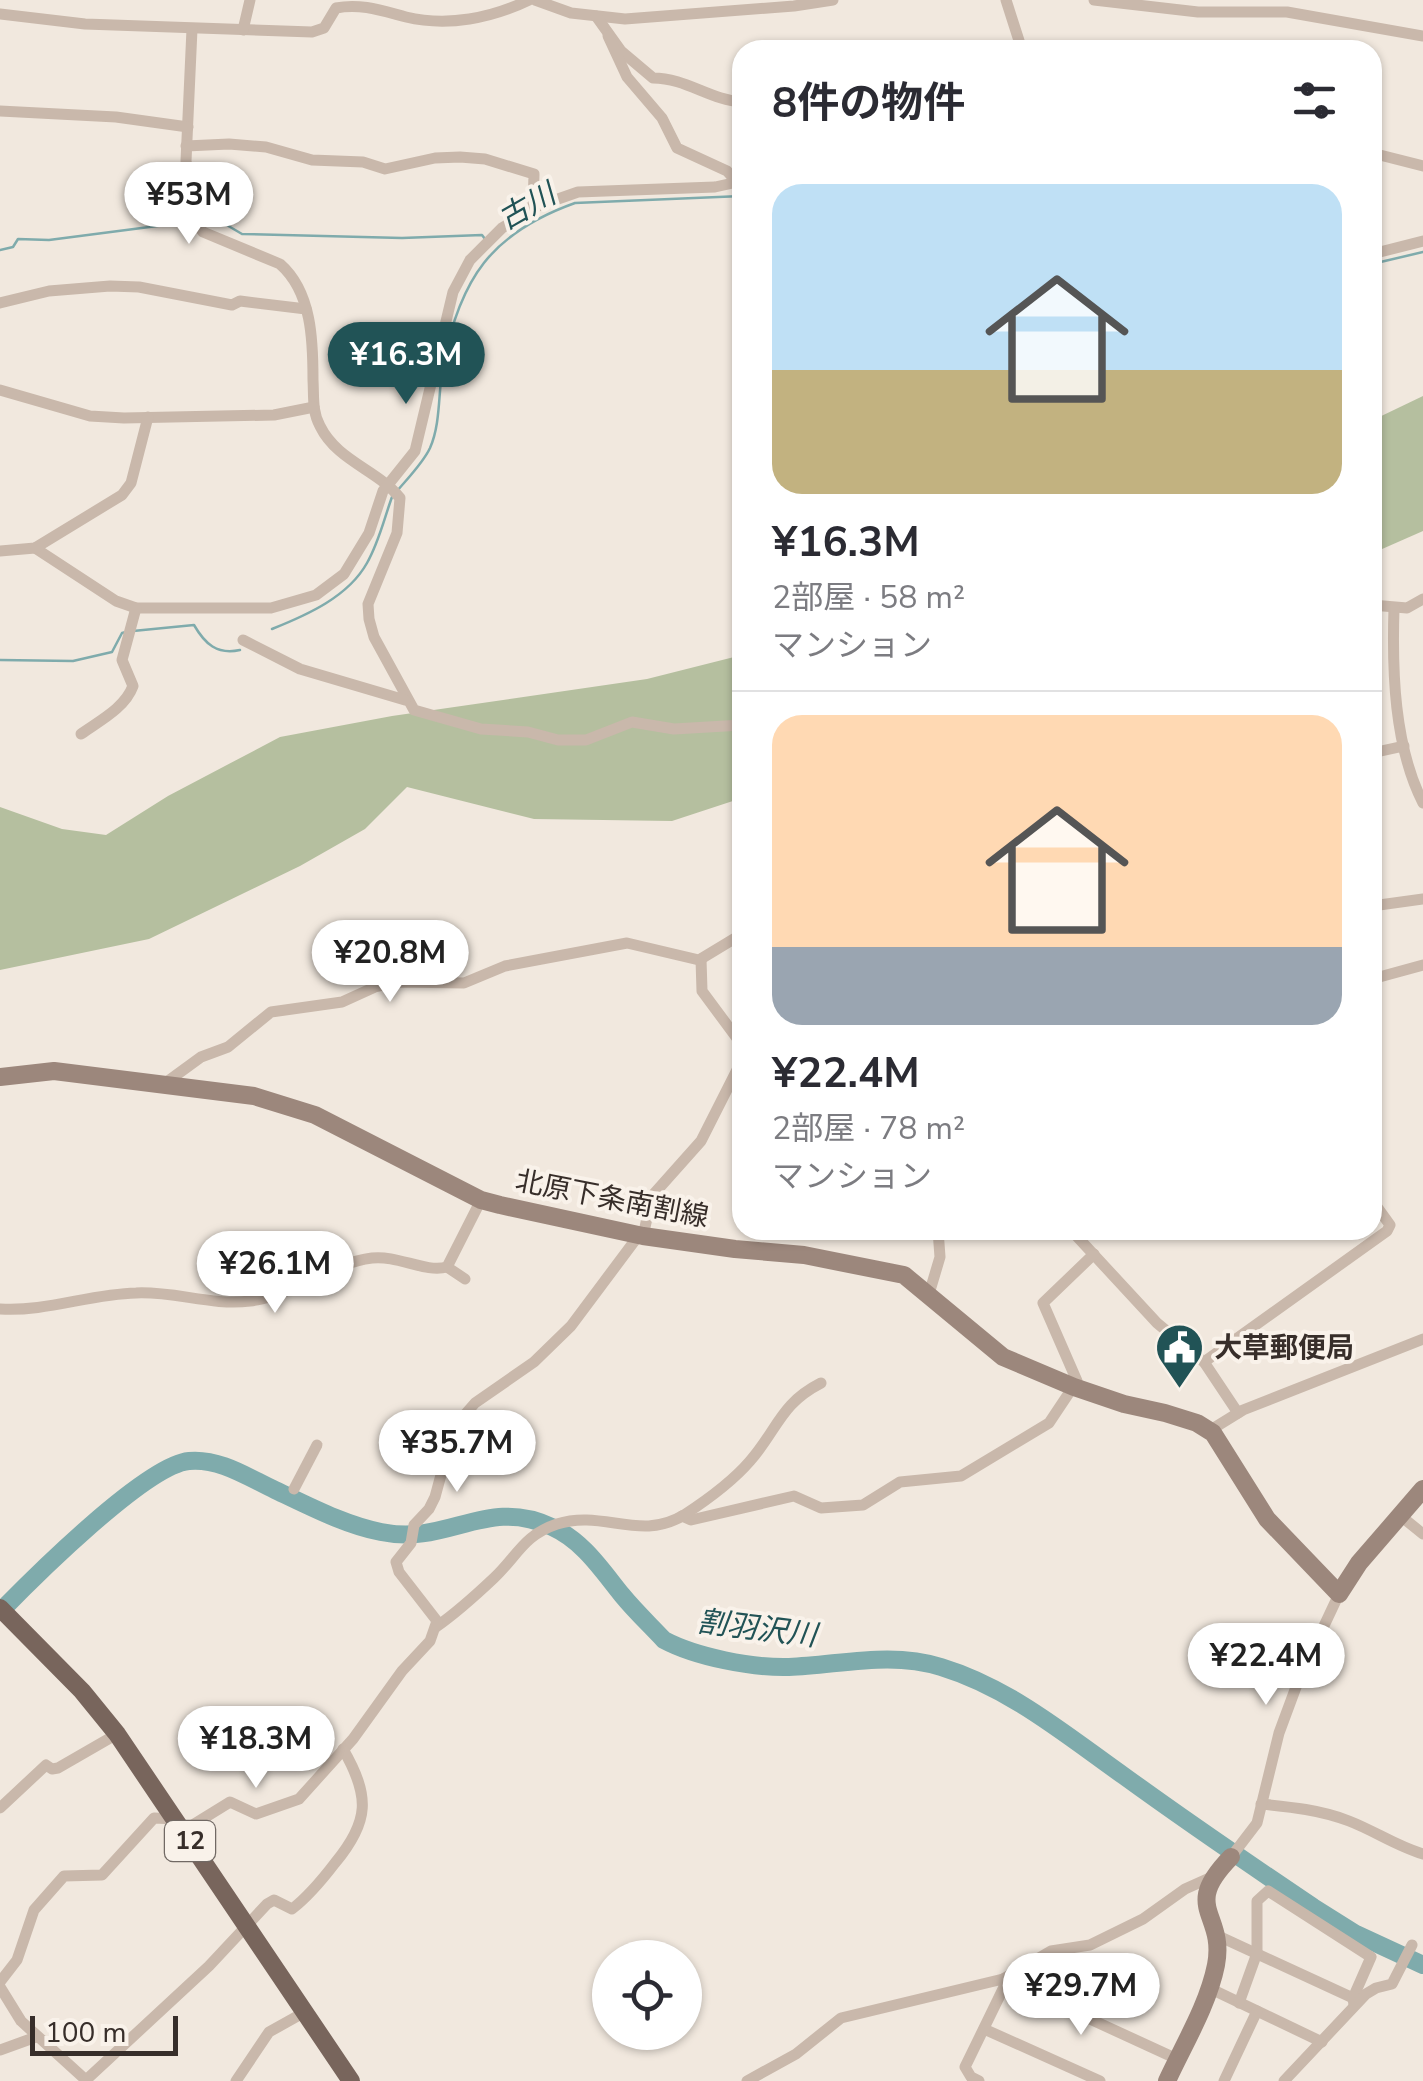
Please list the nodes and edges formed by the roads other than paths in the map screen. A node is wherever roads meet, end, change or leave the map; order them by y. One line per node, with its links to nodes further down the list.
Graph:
1 (250, 0): 10 (street)
2 (532, 0): 6 (street); 8 (street)
3 (833, 0): 8 (street)
4 (1006, 0): 13 (street)
5 (1094, 0): 12 (street)
6 (336, 4): 10 (street)
7 (0, 14): 9 (street)
8 (596, 16): 11 (street)
9 (192, 28): 10 (street); 16 (street)
10 (244, 30)
11 (608, 36): 14 (street); 20 (street)
12 (1423, 36)
13 (1019, 40)
14 (732, 101)
15 (0, 111): 16 (street)
16 (188, 127): 17 (street)
17 (186, 146): 22 (street); 26 (street)
18 (1382, 156): 19 (street)
19 (1423, 166)
20 (732, 175)
21 (732, 184): 22 (street)
22 (532, 209): 30 (street)
23 (1423, 241): 24 (street)
24 (1382, 251)
25 (0, 303): 26 (street)
26 (306, 310): 28 (street)
27 (0, 390): 29 (street)
28 (314, 408): 29 (street); 30 (street)
29 (148, 417): 31 (street)
30 (393, 489): 35 (street); 38 (street)
31 (35, 548): 32 (street); 35 (street)
32 (0, 552)
33 (1423, 599): 36 (street)
34 (1382, 606): 36 (street)
35 (136, 608): 40 (street)
36 (1394, 608): 41 (street)
37 (243, 640): 38 (street)
38 (405, 700): 39 (street)
39 (732, 726)
40 (81, 734)
41 (1404, 746): 42 (street); 43 (street)
42 (1382, 751)
43 (1422, 797)
44 (1423, 899): 45 (street)
45 (1382, 905)
46 (732, 940): 47 (street)
47 (701, 959): 50 (street); 53 (street)
48 (1423, 965): 49 (street)
49 (1382, 976)
50 (732, 1031)
51 (0, 1076): 53 (main road, 北原下条南割線)
52 (732, 1079): 56 (street)
53 (164, 1084): 54 (main road, 北原下条南割線)
54 (481, 1200): 56 (main road, 北原下条南割線); 62 (street)
55 (1382, 1214): 57 (street)
56 (641, 1235): 64 (main road, 北原下条南割線); 80 (street)
57 (1382, 1235)
58 (939, 1240): 64 (street)
59 (1081, 1240): 61 (street)
60 (1374, 1240): 67 (street)
61 (1094, 1254): 67 (street); 69 (street)
62 (447, 1267): 63 (street); 65 (street)
63 (464, 1279)
64 (929, 1294): 69 (main road, 北原下条南割線)
65 (0, 1309)
66 (1423, 1338): 70 (street)
67 (1204, 1362): 70 (street)
68 (821, 1383): 75 (street)
69 (1074, 1388): 71 (main road, 北原下条南割線); 75 (street)
70 (1238, 1413): 71 (street)
71 (1209, 1430): 78 (main road)
72 (318, 1445): 73 (street)
73 (294, 1488)
74 (1423, 1489): 76 (main road)
75 (682, 1516): 80 (street)
76 (1402, 1517): 77 (street); 78 (main road)
77 (1423, 1534)
78 (1339, 1594): 83 (street)
79 (5, 1612): 81 (main road, 12)
80 (436, 1628): 82 (street)
81 (117, 1734): 84 (street); 85 (main road, 12)
82 (343, 1749): 85 (street); 89 (street)
83 (1261, 1804): 86 (street); 87 (street)
84 (0, 1808)
85 (180, 1825): 89 (main road, 12); 94 (street)
86 (1235, 1851): 88 (main road)
87 (1423, 1854)
88 (1214, 1876): 90 (main road); 93 (street)
89 (247, 1927): 99 (main road, 12); 105 (street)
90 (1214, 1934): 92 (street); 95 (main road)
91 (1411, 1946): 96 (street)
92 (1257, 1954): 96 (street); 96 (street); 97 (street)
93 (1003, 1980): 100 (street); 104 (street); 108 (street)
94 (0, 1985): 101 (street)
95 (1209, 1988): 97 (street); 104 (main road)
96 (1354, 2002): 102 (street)
97 (1239, 2003): 98 (street)
98 (1257, 2012): 102 (street); 112 (street)
99 (303, 2013): 106 (street); 107 (main road, 12)
100 (984, 2028): 109 (street); 110 (street)
101 (36, 2037): 103 (street); 105 (street)
102 (1322, 2042): 113 (street)
103 (0, 2050)
104 (1177, 2059): 111 (main road)
105 (86, 2080)
106 (236, 2081)
107 (351, 2081)
108 (747, 2081)
109 (980, 2081)
110 (1100, 2081)
111 (1167, 2081)
112 (1224, 2081)
113 (1284, 2081)

